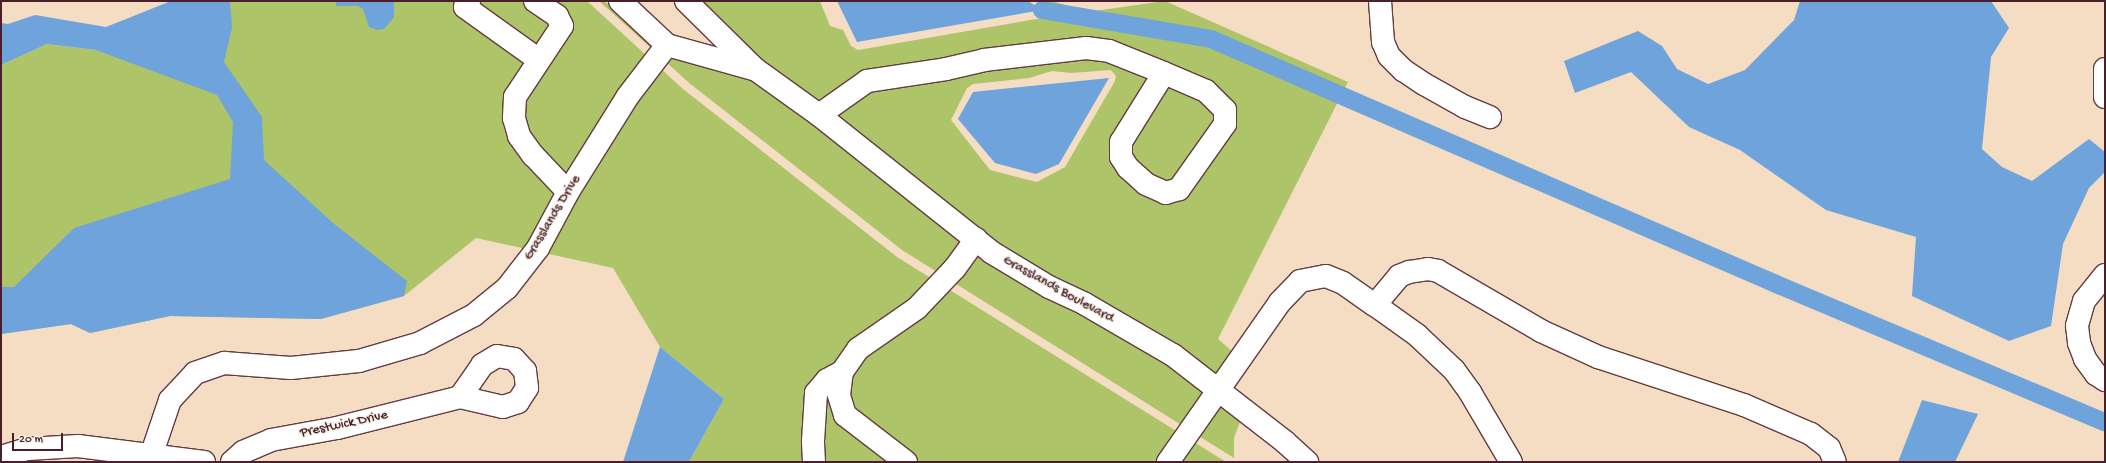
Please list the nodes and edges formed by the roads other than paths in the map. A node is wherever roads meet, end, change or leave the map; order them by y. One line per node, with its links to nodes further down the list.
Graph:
1 (470, 1): 7 (street)
2 (535, 1): 7 (street)
3 (620, 1): 6 (street, Grasslands Boulevard)
4 (686, 1): 8 (street, Grasslands Boulevard)
5 (1380, 1): 13 (street)
6 (667, 45): 8 (street, Grasslands Boulevard); 14 (street, Grasslands Drive)
7 (539, 60): 14 (street)
8 (755, 69): 12 (street, Grasslands Boulevard)
9 (2105, 69): 11 (street)
10 (1164, 73): 10 (street); 12 (street)
11 (2105, 97)
12 (820, 115): 15 (street, Grasslands Boulevard)
13 (1490, 117)
14 (568, 192): 23 (street, Grasslands Drive)
15 (976, 239): 18 (street); 20 (street, Grasslands Boulevard)
16 (2105, 275): 19 (street)
17 (1375, 305): 20 (street); 30 (street); 31 (street)
18 (842, 372): 26 (street); 27 (street)
19 (2105, 380)
20 (1219, 389): 28 (street); 29 (street, Grasslands Boulevard)
21 (460, 397): 25 (street, Prestwick Drive)
22 (1, 456): 23 (street)
23 (150, 458): 24 (street)
24 (204, 462)
25 (232, 462)
26 (814, 462)
27 (906, 462)
28 (1168, 462)
29 (1306, 462)
30 (1511, 462)
31 (1835, 462)

